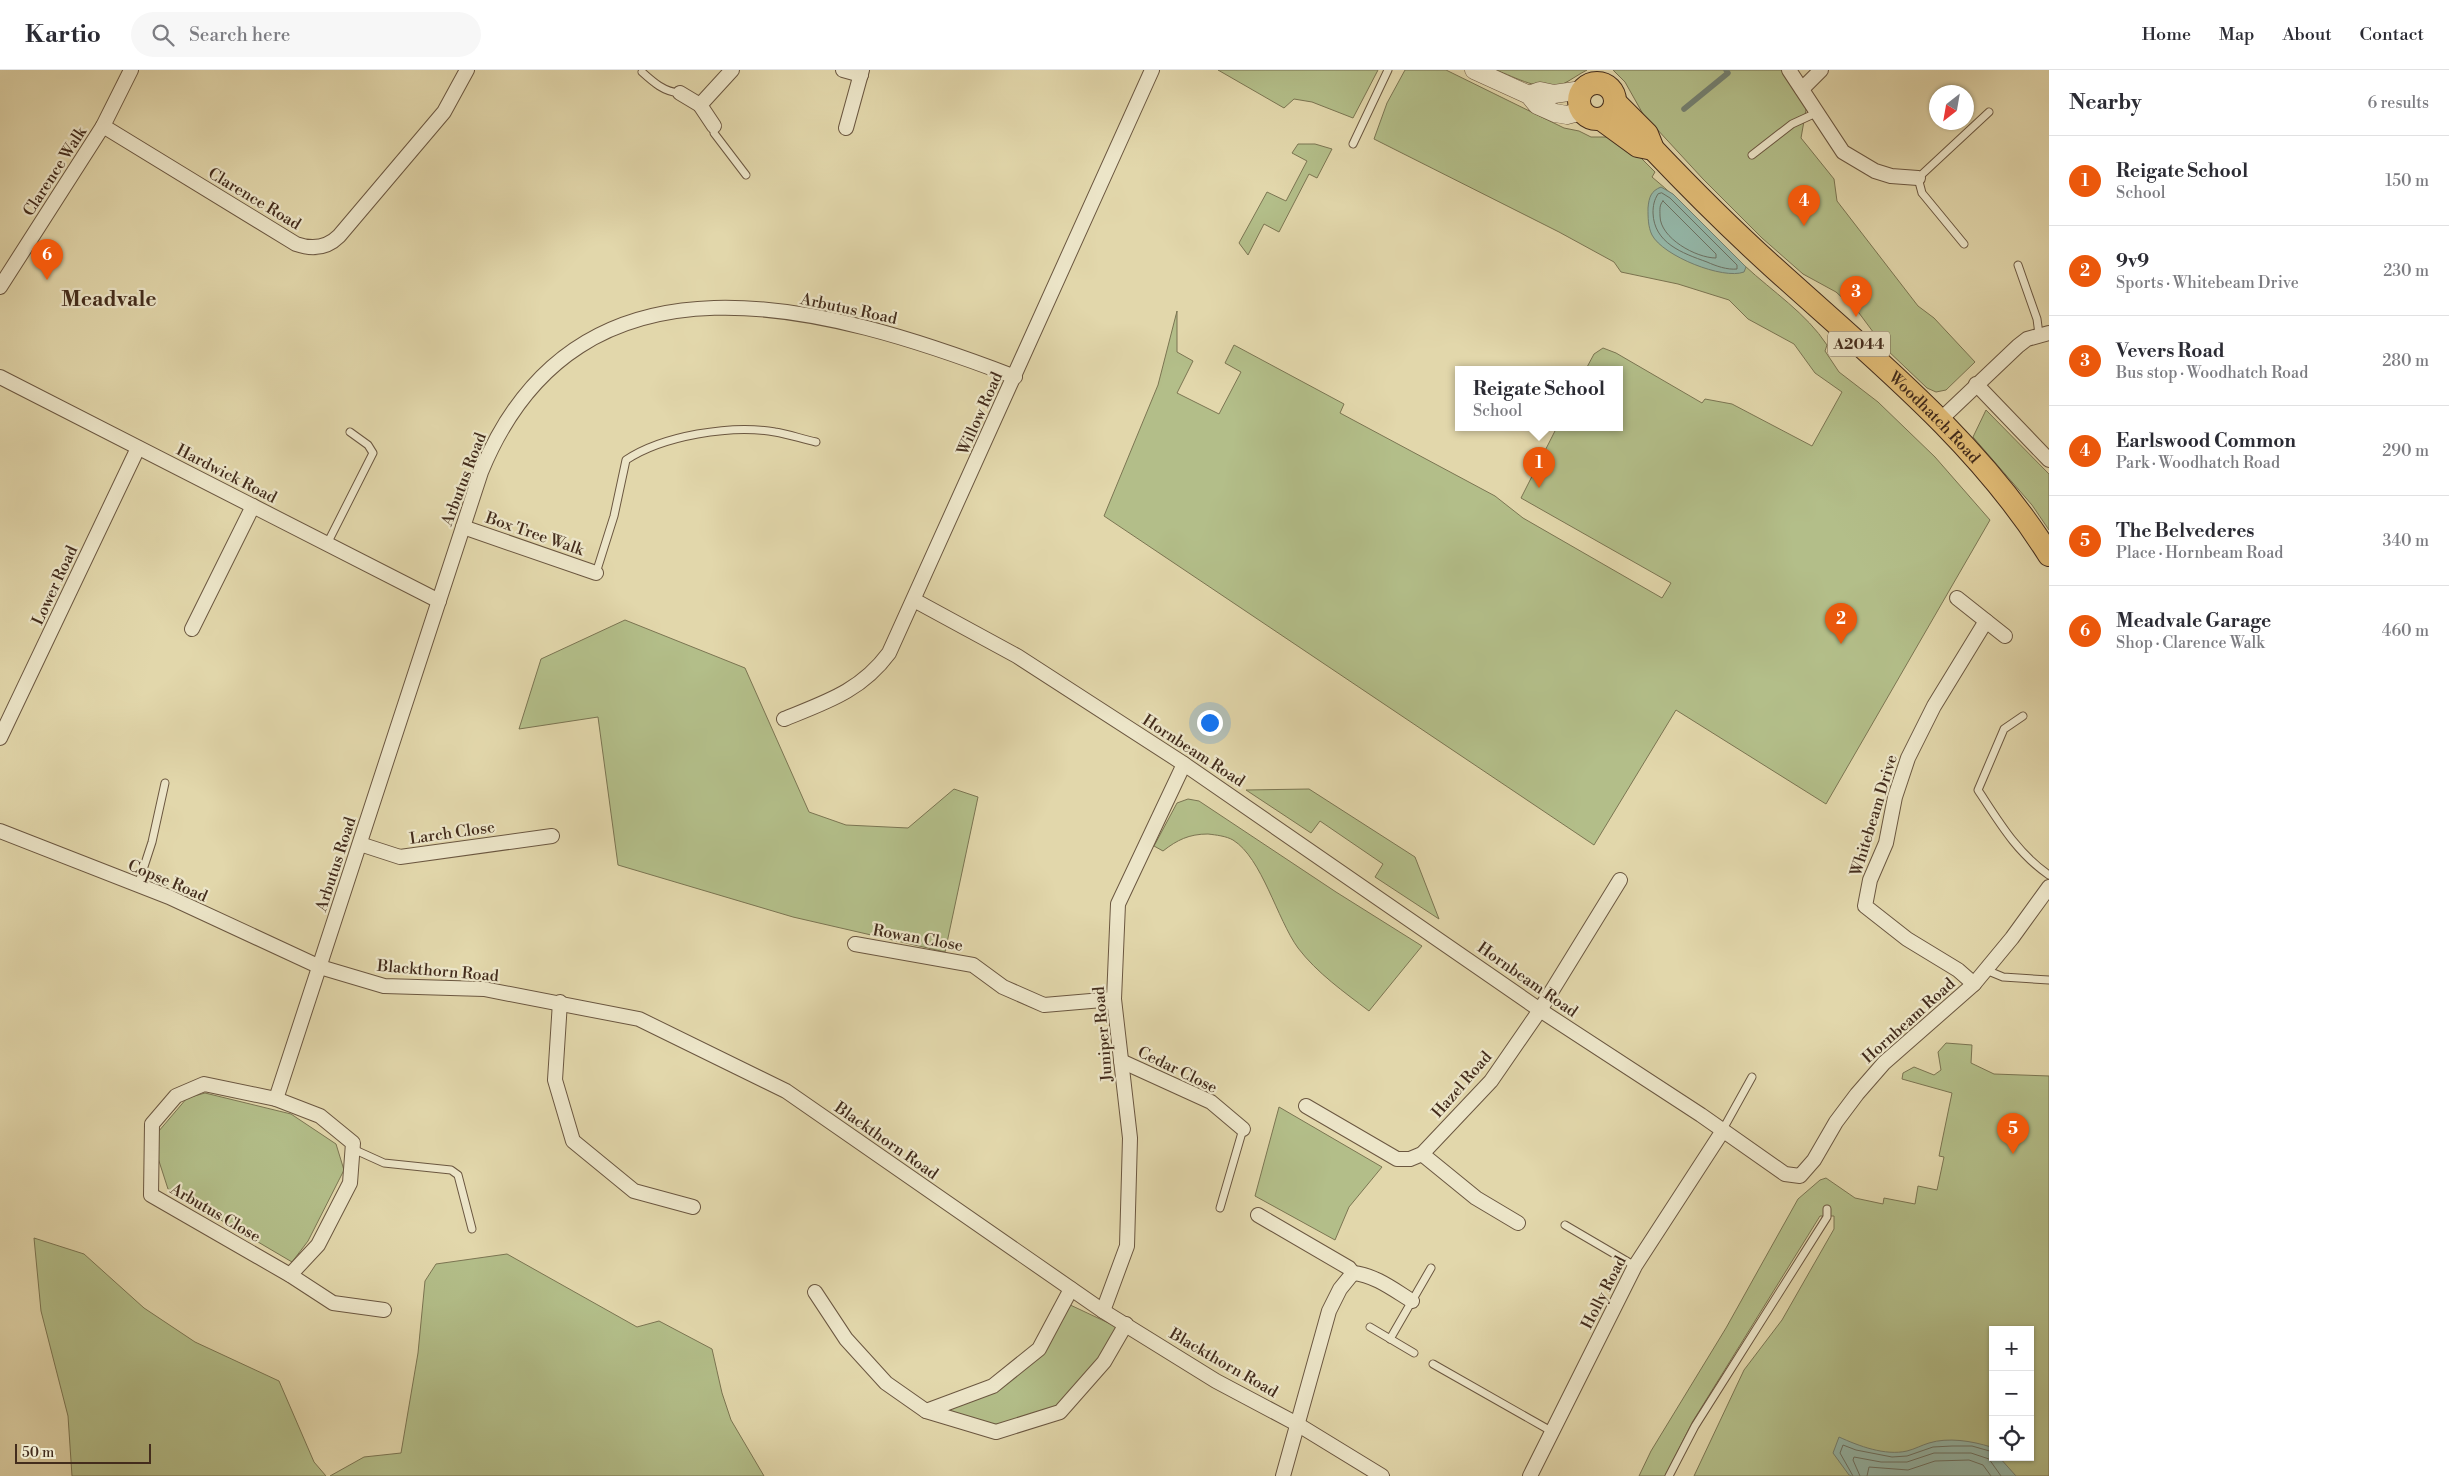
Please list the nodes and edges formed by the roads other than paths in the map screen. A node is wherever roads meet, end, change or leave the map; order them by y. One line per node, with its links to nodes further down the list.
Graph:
1 (131, 70): 18 (street, Clarence Walk)
2 (467, 70): 18 (street, Clarence Road)
3 (732, 70): 15 (street)
4 (844, 70): 11 (street)
5 (1152, 70): 30 (street, Willow Road)
6 (1388, 70): 21 (lane)
7 (1474, 70): 14 (street)
8 (1789, 70): 12 (street)
9 (1821, 70): 12 (street)
10 (642, 72): 13 (lane)
11 (862, 72): 20 (street)
12 (1802, 89): 17 (street)
13 (680, 93): 15 (street)
14 (1594, 96): 32 (main road, Woodhatch Road / A2044)
15 (700, 105): 19 (street)
16 (1988, 112): 24 (lane)
17 (1816, 113): 22 (lane); 24 (street)
18 (104, 126): 27 (street, Clarence Walk)
19 (714, 126): 23 (lane)
20 (846, 128)
21 (1353, 144)
22 (1752, 155)
23 (746, 175)
24 (1918, 178): 25 (lane)
25 (1964, 244)
26 (2018, 265): 28 (lane)
27 (0, 287)
28 (2044, 334): 31 (street)
29 (0, 377): 35 (street, Hardwick Road)
30 (1015, 377): 38 (street, Arbutus Road); 43 (street, Willow Road)
31 (1976, 384): 32 (street); 36 (street)
32 (1939, 421): 40 (main road, Woodhatch Road / A2044)
33 (350, 432): 39 (lane)
34 (816, 442): 41 (lane)
35 (138, 448): 37 (street, Hardwick Road); 50 (street, Lower Road)
36 (2049, 460)
37 (253, 506): 39 (street, Hardwick Road); 46 (street)
38 (463, 527): 41 (street, Box Tree Walk); 44 (street, Arbutus Road)
39 (327, 544): 44 (street, Hardwick Road)
40 (2049, 555)
41 (596, 573)
42 (1957, 598): 45 (street)
43 (914, 600): 49 (street, Willow Road); 51 (street, Hornbeam Road)
44 (439, 601): 55 (street, Arbutus Road)
45 (1986, 621): 47 (street); 64 (street, Whitebeam Drive)
46 (192, 629)
47 (2005, 636)
48 (2023, 716): 56 (lane)
49 (784, 719)
50 (0, 738)
51 (1184, 764): 65 (street, Juniper Road); 67 (street, Hornbeam Road)
52 (165, 783): 58 (lane)
53 (0, 831): 58 (street, Copse Road)
54 (552, 836): 55 (street, Larch Close)
55 (360, 844): 61 (street, Arbutus Road)
56 (2049, 875)
57 (1620, 880): 67 (street, Hazel Road)
58 (138, 885): 61 (street, Copse Road)
59 (2049, 887): 62 (street, Hornbeam Road)
60 (855, 944): 65 (street, Rowan Close)
61 (320, 967): 66 (street, Blackthorn Road); 70 (street)
62 (1986, 970): 63 (lane); 64 (street, Hornbeam Road)
63 (2049, 980)
64 (1974, 984): 73 (street, Hornbeam Road)
65 (1114, 999): 68 (street, Juniper Road)
66 (560, 1002): 76 (street); 87 (street, Blackthorn Road)
67 (1540, 1010): 73 (street, Hornbeam Road); 75 (street, Hazel Road)
68 (1121, 1061): 72 (street, Cedar Close); 91 (street, Juniper Road)
69 (1752, 1077): 73 (lane)
70 (276, 1099): 74 (street, Arbutus Close); 86 (street, Arbutus Close)
71 (1306, 1106): 75 (street)
72 (1243, 1129): 77 (lane)
73 (1722, 1132): 83 (street, Holly Road)
74 (353, 1149): 82 (lane); 86 (street)
75 (1422, 1154): 80 (street)
76 (693, 1207)
77 (1220, 1208)
78 (1827, 1209): 103 (lane)
79 (1258, 1215): 85 (street)
80 (1518, 1223)
81 (1565, 1226): 83 (lane)
82 (472, 1229)
83 (1634, 1266): 99 (street, Holly Road)
84 (1431, 1268): 89 (lane)
85 (1353, 1273): 89 (street); 98 (street)
86 (290, 1275): 90 (street, Arbutus Close)
87 (1071, 1289): 91 (street, Blackthorn Road); 97 (street)
88 (815, 1292): 97 (street)
89 (1412, 1301): 94 (lane)
90 (384, 1310)
91 (1103, 1311): 92 (street, Blackthorn Road)
92 (1126, 1324): 97 (street); 98 (street, Blackthorn Road)
93 (1370, 1327): 94 (lane)
94 (1390, 1339): 95 (lane)
95 (1414, 1352)
96 (1433, 1364): 99 (lane)
97 (926, 1411)
98 (1297, 1424): 100 (street); 101 (street, Blackthorn Road)
99 (1551, 1431): 102 (street, Holly Road)
100 (1283, 1476)
101 (1382, 1476)
102 (1530, 1476)
103 (1669, 1476)

